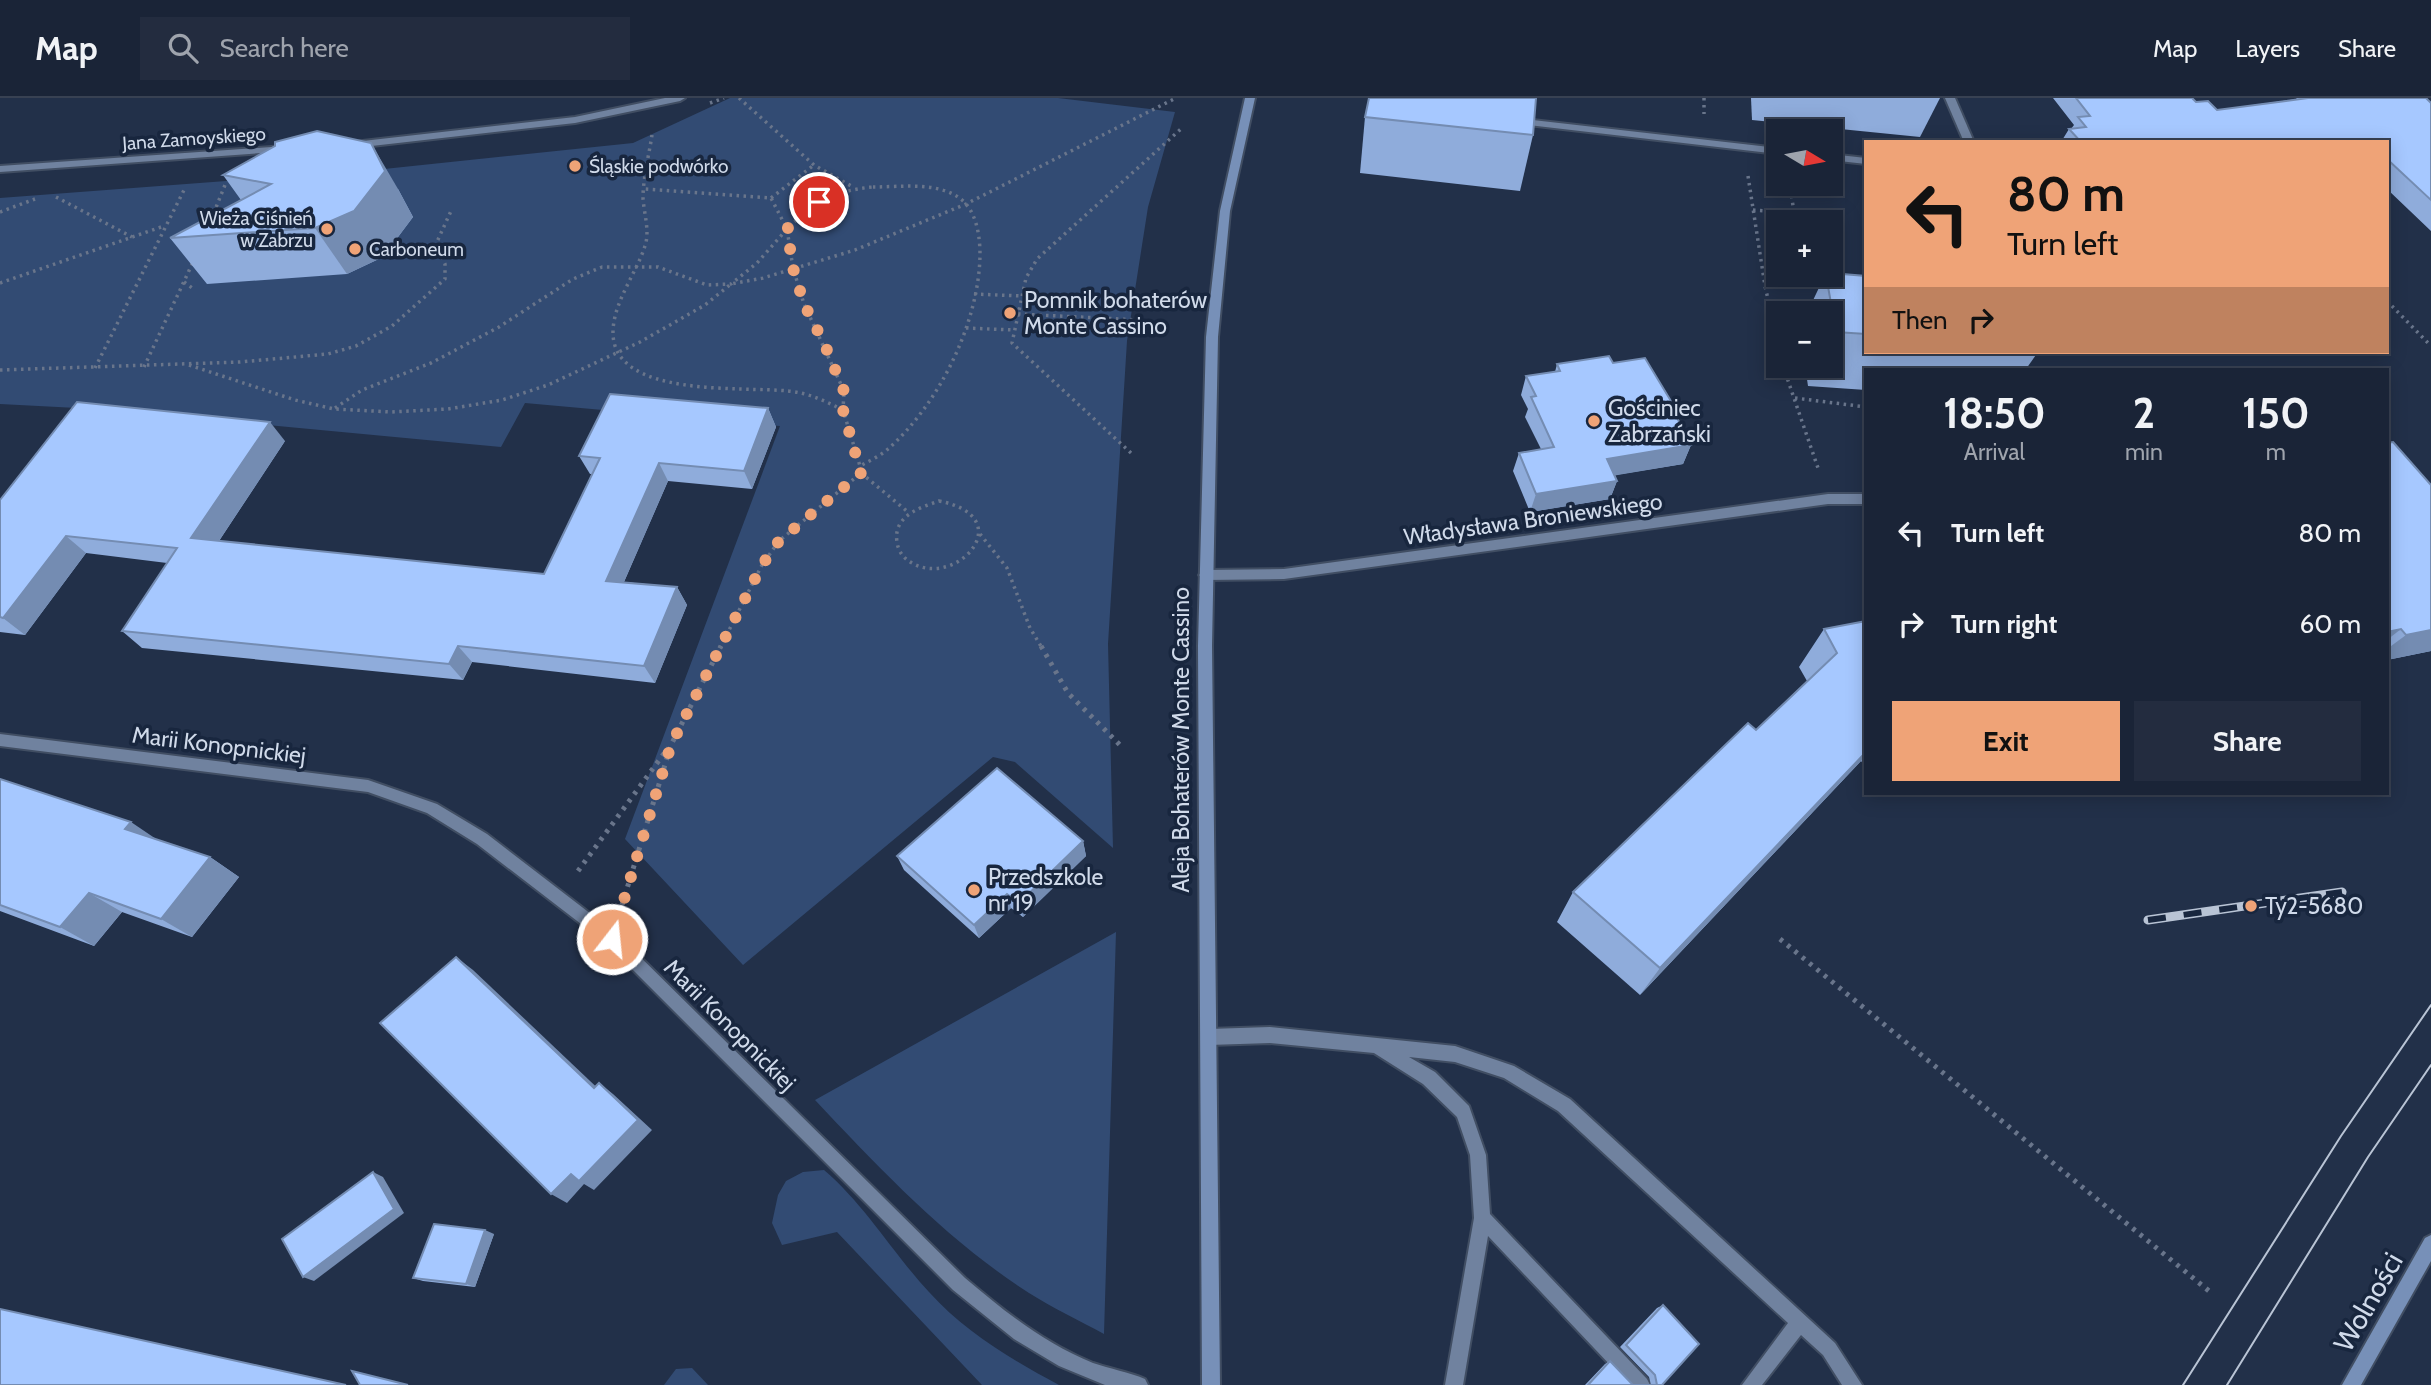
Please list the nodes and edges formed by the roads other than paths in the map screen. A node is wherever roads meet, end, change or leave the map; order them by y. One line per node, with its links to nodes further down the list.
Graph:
1 (680, 98): 6 (street)
2 (1251, 98): 13 (street, Aleja Bohaterów Monte Cassino)
3 (1951, 98): 5 (street)
4 (1509, 120): 8 (street)
5 (1968, 140)
6 (340, 146)
7 (298, 148): 11 (street, Jana Zamoyskiego)
8 (1766, 150)
9 (1843, 158): 10 (street)
10 (1864, 160)
11 (0, 169)
12 (1864, 499): 13 (street, Władysława Broniewskiego)
13 (1205, 575): 15 (street, Aleja Bohaterów Monte Cassino)
14 (0, 740): 20 (street, Marii Konopnickiej)
15 (1209, 1037): 16 (street); 21 (street, Aleja Bohaterów Monte Cassino)
16 (1376, 1046): 17 (street); 19 (street)
17 (1482, 1218): 22 (street); 23 (street)
18 (2431, 1244): 26 (street, Wolności)
19 (1800, 1322): 24 (street); 25 (street)
20 (1139, 1385)
21 (1211, 1385)
22 (1454, 1385)
23 (1641, 1385)
24 (1751, 1385)
25 (1853, 1385)
26 (2351, 1385)

